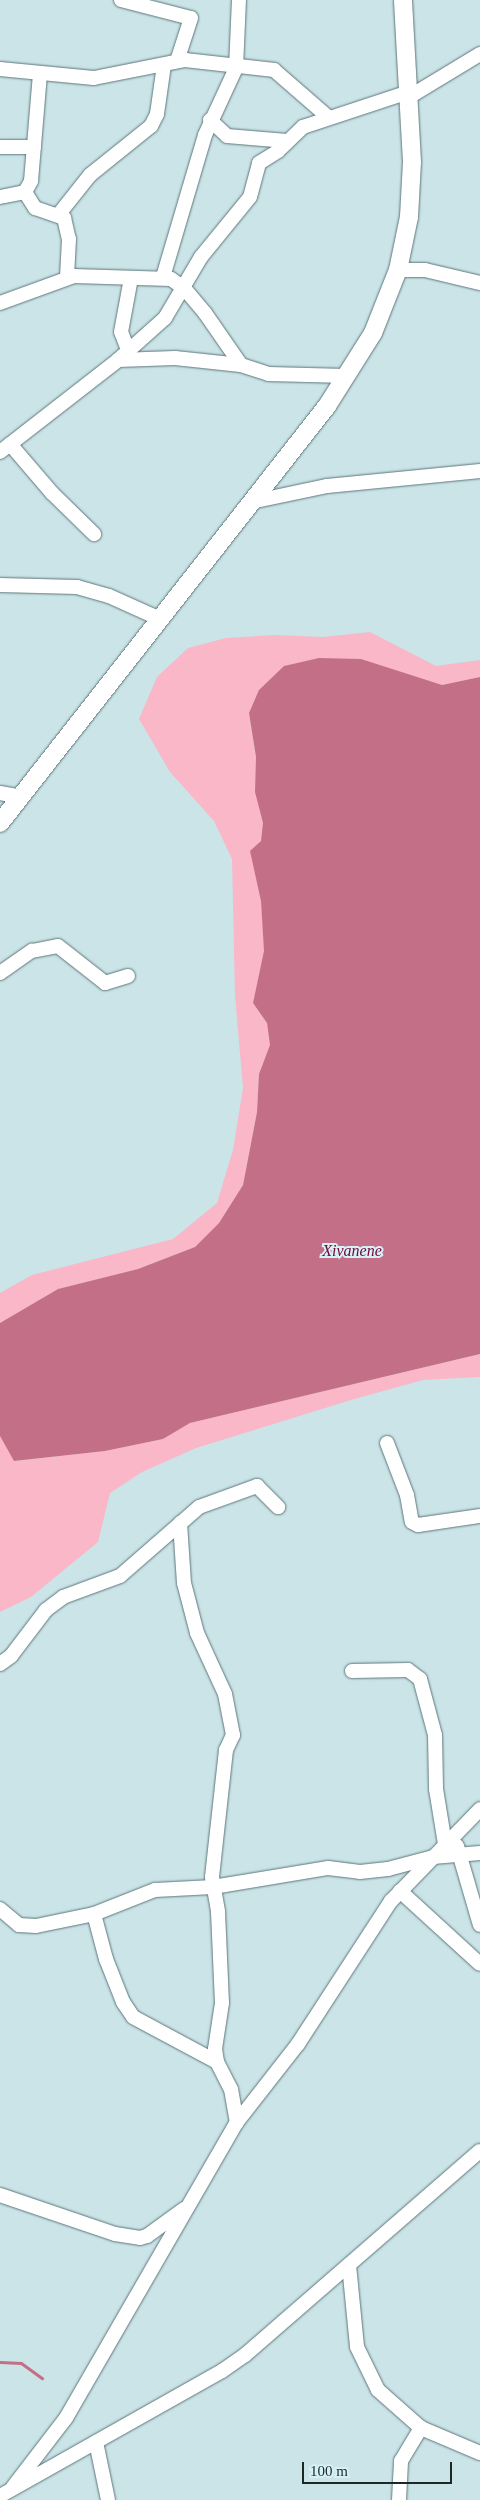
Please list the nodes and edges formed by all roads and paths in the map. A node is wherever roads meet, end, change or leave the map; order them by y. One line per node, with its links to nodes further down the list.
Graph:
1 (122, 0): 5 (street)
2 (240, 0): 6 (street)
3 (403, 0): 9 (main road)
4 (480, 54): 9 (street)
5 (171, 63): 6 (street); 8 (street); 17 (street)
6 (236, 65): 10 (street); 11 (street)
7 (0, 69): 8 (street)
8 (40, 73): 14 (street)
9 (409, 94): 10 (street); 18 (main road)
10 (328, 117): 12 (street)
11 (210, 120): 12 (street); 21 (street)
12 (287, 141): 23 (street)
13 (0, 147): 14 (street)
14 (34, 148): 15 (street)
15 (25, 192): 16 (street); 17 (street)
16 (0, 197)
17 (59, 214): 19 (street)
18 (398, 270): 22 (street); 28 (main road)
19 (67, 278): 20 (street); 24 (street)
20 (131, 278): 21 (street); 25 (street)
21 (163, 278): 23 (street)
22 (480, 283)
23 (184, 288): 25 (street); 27 (street)
24 (0, 303)
25 (128, 350): 26 (street)
26 (118, 360): 27 (street); 29 (street)
27 (241, 365): 28 (street)
28 (347, 376): 31 (main road)
29 (3, 447): 32 (street)
30 (480, 472): 31 (street)
31 (251, 502): 34 (main road)
32 (94, 534)
33 (0, 585): 34 (street)
34 (158, 618): 36 (main road)
35 (0, 793): 36 (street)
36 (22, 796): 37 (main road)
37 (0, 822)
38 (0, 973): 39 (street)
39 (128, 976)
40 (387, 1443): 42 (street)
41 (278, 1507): 43 (street)
42 (480, 1516)
43 (180, 1523): 44 (street); 51 (street)
44 (0, 1664)
45 (352, 1671): 47 (street)
46 (480, 1809): 47 (street)
47 (449, 1840): 48 (street); 50 (street)
48 (461, 1853): 49 (street); 50 (street); 55 (street)
49 (480, 1853)
50 (433, 1857): 51 (street); 52 (street)
51 (213, 1887): 54 (street); 57 (street)
52 (400, 1891): 56 (street); 58 (street)
53 (0, 1909): 54 (street)
54 (94, 1914): 57 (street)
55 (480, 1925)
56 (480, 1964)
57 (217, 2062): 58 (street)
58 (237, 2122): 61 (street)
59 (480, 2151): 62 (street)
60 (0, 2195): 61 (street)
61 (188, 2206): 66 (street)
62 (348, 2266): 63 (street); 64 (street)
63 (421, 2428): 65 (street); 69 (street)
64 (96, 2442): 66 (street); 68 (street)
65 (480, 2453)
66 (13, 2488): 67 (street)
67 (0, 2496)
68 (108, 2500)
69 (399, 2500)

